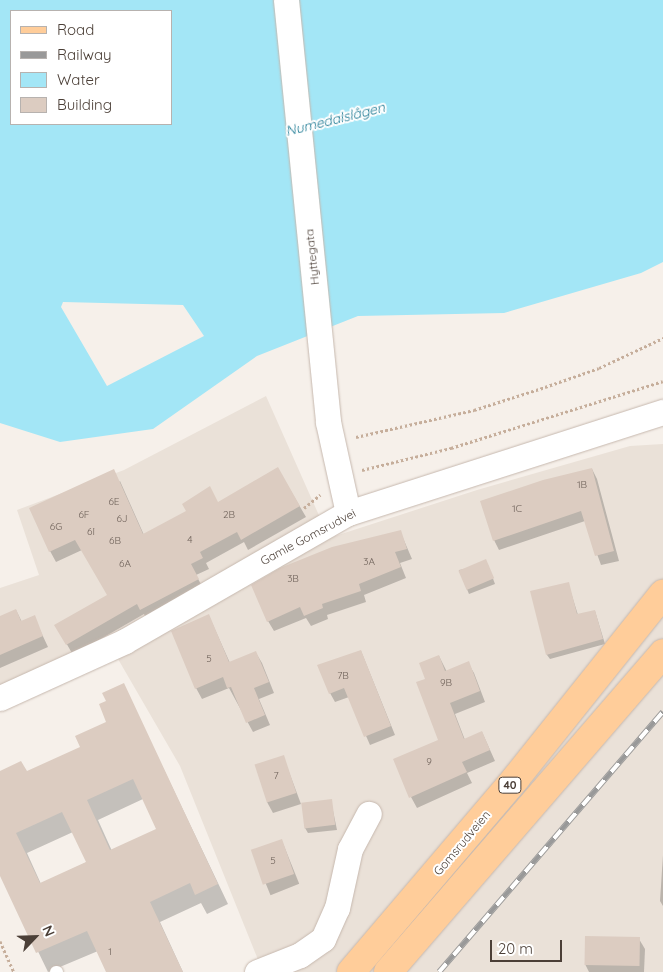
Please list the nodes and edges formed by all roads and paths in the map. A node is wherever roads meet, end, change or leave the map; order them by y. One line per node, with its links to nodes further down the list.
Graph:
1 (286, 0): 6 (street, Hyttegata)
2 (663, 338): 5 (path)
3 (663, 380): 6 (path)
4 (663, 412): 7 (street, Gamle Gomsrudvei)
5 (347, 439)
6 (340, 480): 7 (street, Hyttegata)
7 (348, 513): 10 (street, Gamle Gomsrudvei)
8 (663, 594): 15 (main road, Gomsrudveien / 40)
9 (663, 653): 16 (main road, 40)
10 (0, 698)
11 (369, 814): 14 (street)
12 (0, 941): 13 (path)
13 (14, 972)
14 (257, 972)
15 (351, 972)
16 (388, 972)

